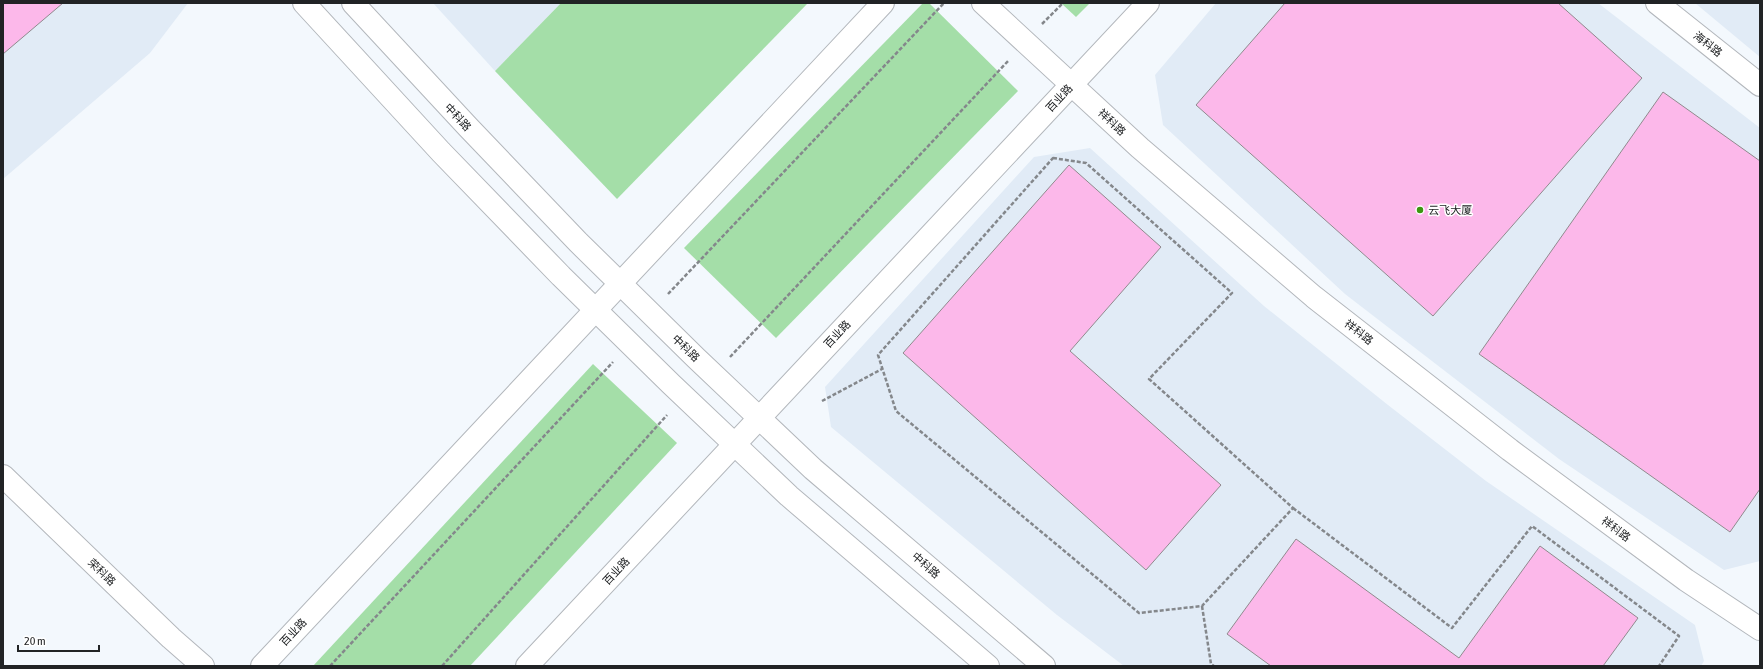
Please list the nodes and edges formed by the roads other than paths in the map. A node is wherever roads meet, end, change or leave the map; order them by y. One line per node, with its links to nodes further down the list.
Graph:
1 (304, 3): 10 (street)
2 (353, 3): 9 (street, 中科路)
3 (883, 3): 9 (street, 百业路)
4 (983, 3): 7 (street, 祥科路)
5 (1148, 3): 7 (street, 百业路)
6 (1658, 3): 8 (street, 海科路)
7 (1071, 85): 11 (street, 百业路); 14 (street, 祥科路)
8 (1760, 85)
9 (620, 283): 10 (street, 百业路); 11 (street, 中科路)
10 (596, 310): 12 (street); 16 (street, 百业路)
11 (759, 418): 12 (street, 百业路); 19 (street, 中科路)
12 (734, 444): 17 (street, 百业路); 18 (street)
13 (3, 476): 15 (street, 荣科路)
14 (1760, 629)
15 (203, 666)
16 (262, 666)
17 (527, 666)
18 (988, 666)
19 (1044, 666)

